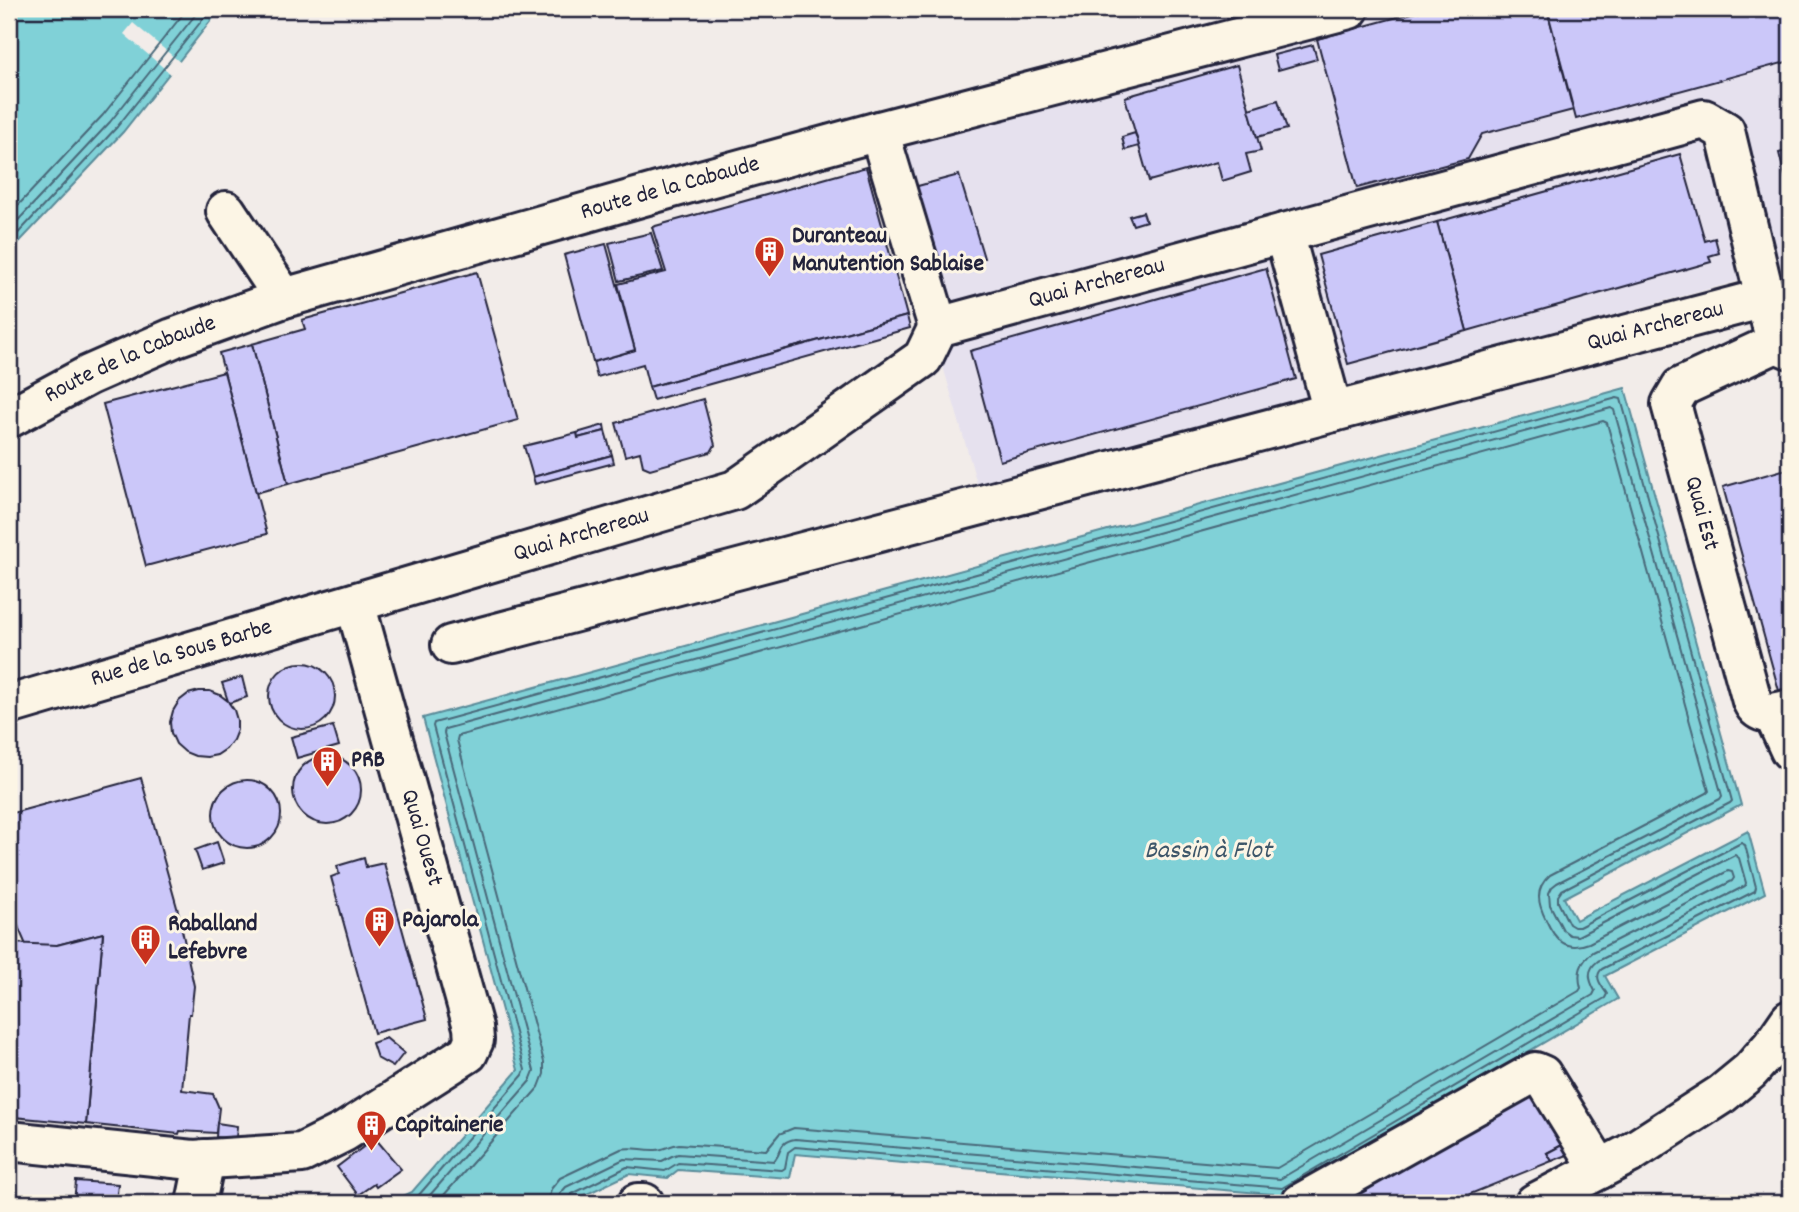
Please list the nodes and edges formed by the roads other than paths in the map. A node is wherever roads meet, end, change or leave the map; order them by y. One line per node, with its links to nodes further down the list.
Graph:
1 (1349, 9): 2 (street, Route de la Cabaude)
2 (879, 131): 5 (street, Route de la Cabaude); 7 (street)
3 (226, 211): 5 (street)
4 (1284, 233): 6 (street, Quai Archereau); 7 (street, Quai Archereau); 9 (street)
5 (284, 298): 10 (street, Route de la Cabaude)
6 (1765, 298): 8 (street, Quai Archereau); 9 (street, Quai Archereau)
7 (938, 327): 11 (street, Quai Archereau)
8 (1783, 346): 14 (street, Quai Est)
9 (1333, 412): 12 (street, Quai Archereau)
10 (9, 418)
11 (355, 603): 13 (street, Rue de la Sous Barbe); 18 (street, Quai Ouest)
12 (451, 645)
13 (9, 705)
14 (1782, 711): 15 (street)
15 (1790, 750)
16 (1790, 1020): 19 (street)
17 (9, 1141): 18 (street, Quai Ouest)
18 (205, 1159): 20 (street)
19 (1600, 1169): 23 (street); 24 (street)
20 (196, 1203)
21 (638, 1203): 22 (street)
22 (644, 1203)
23 (1301, 1203)
24 (1535, 1203)

